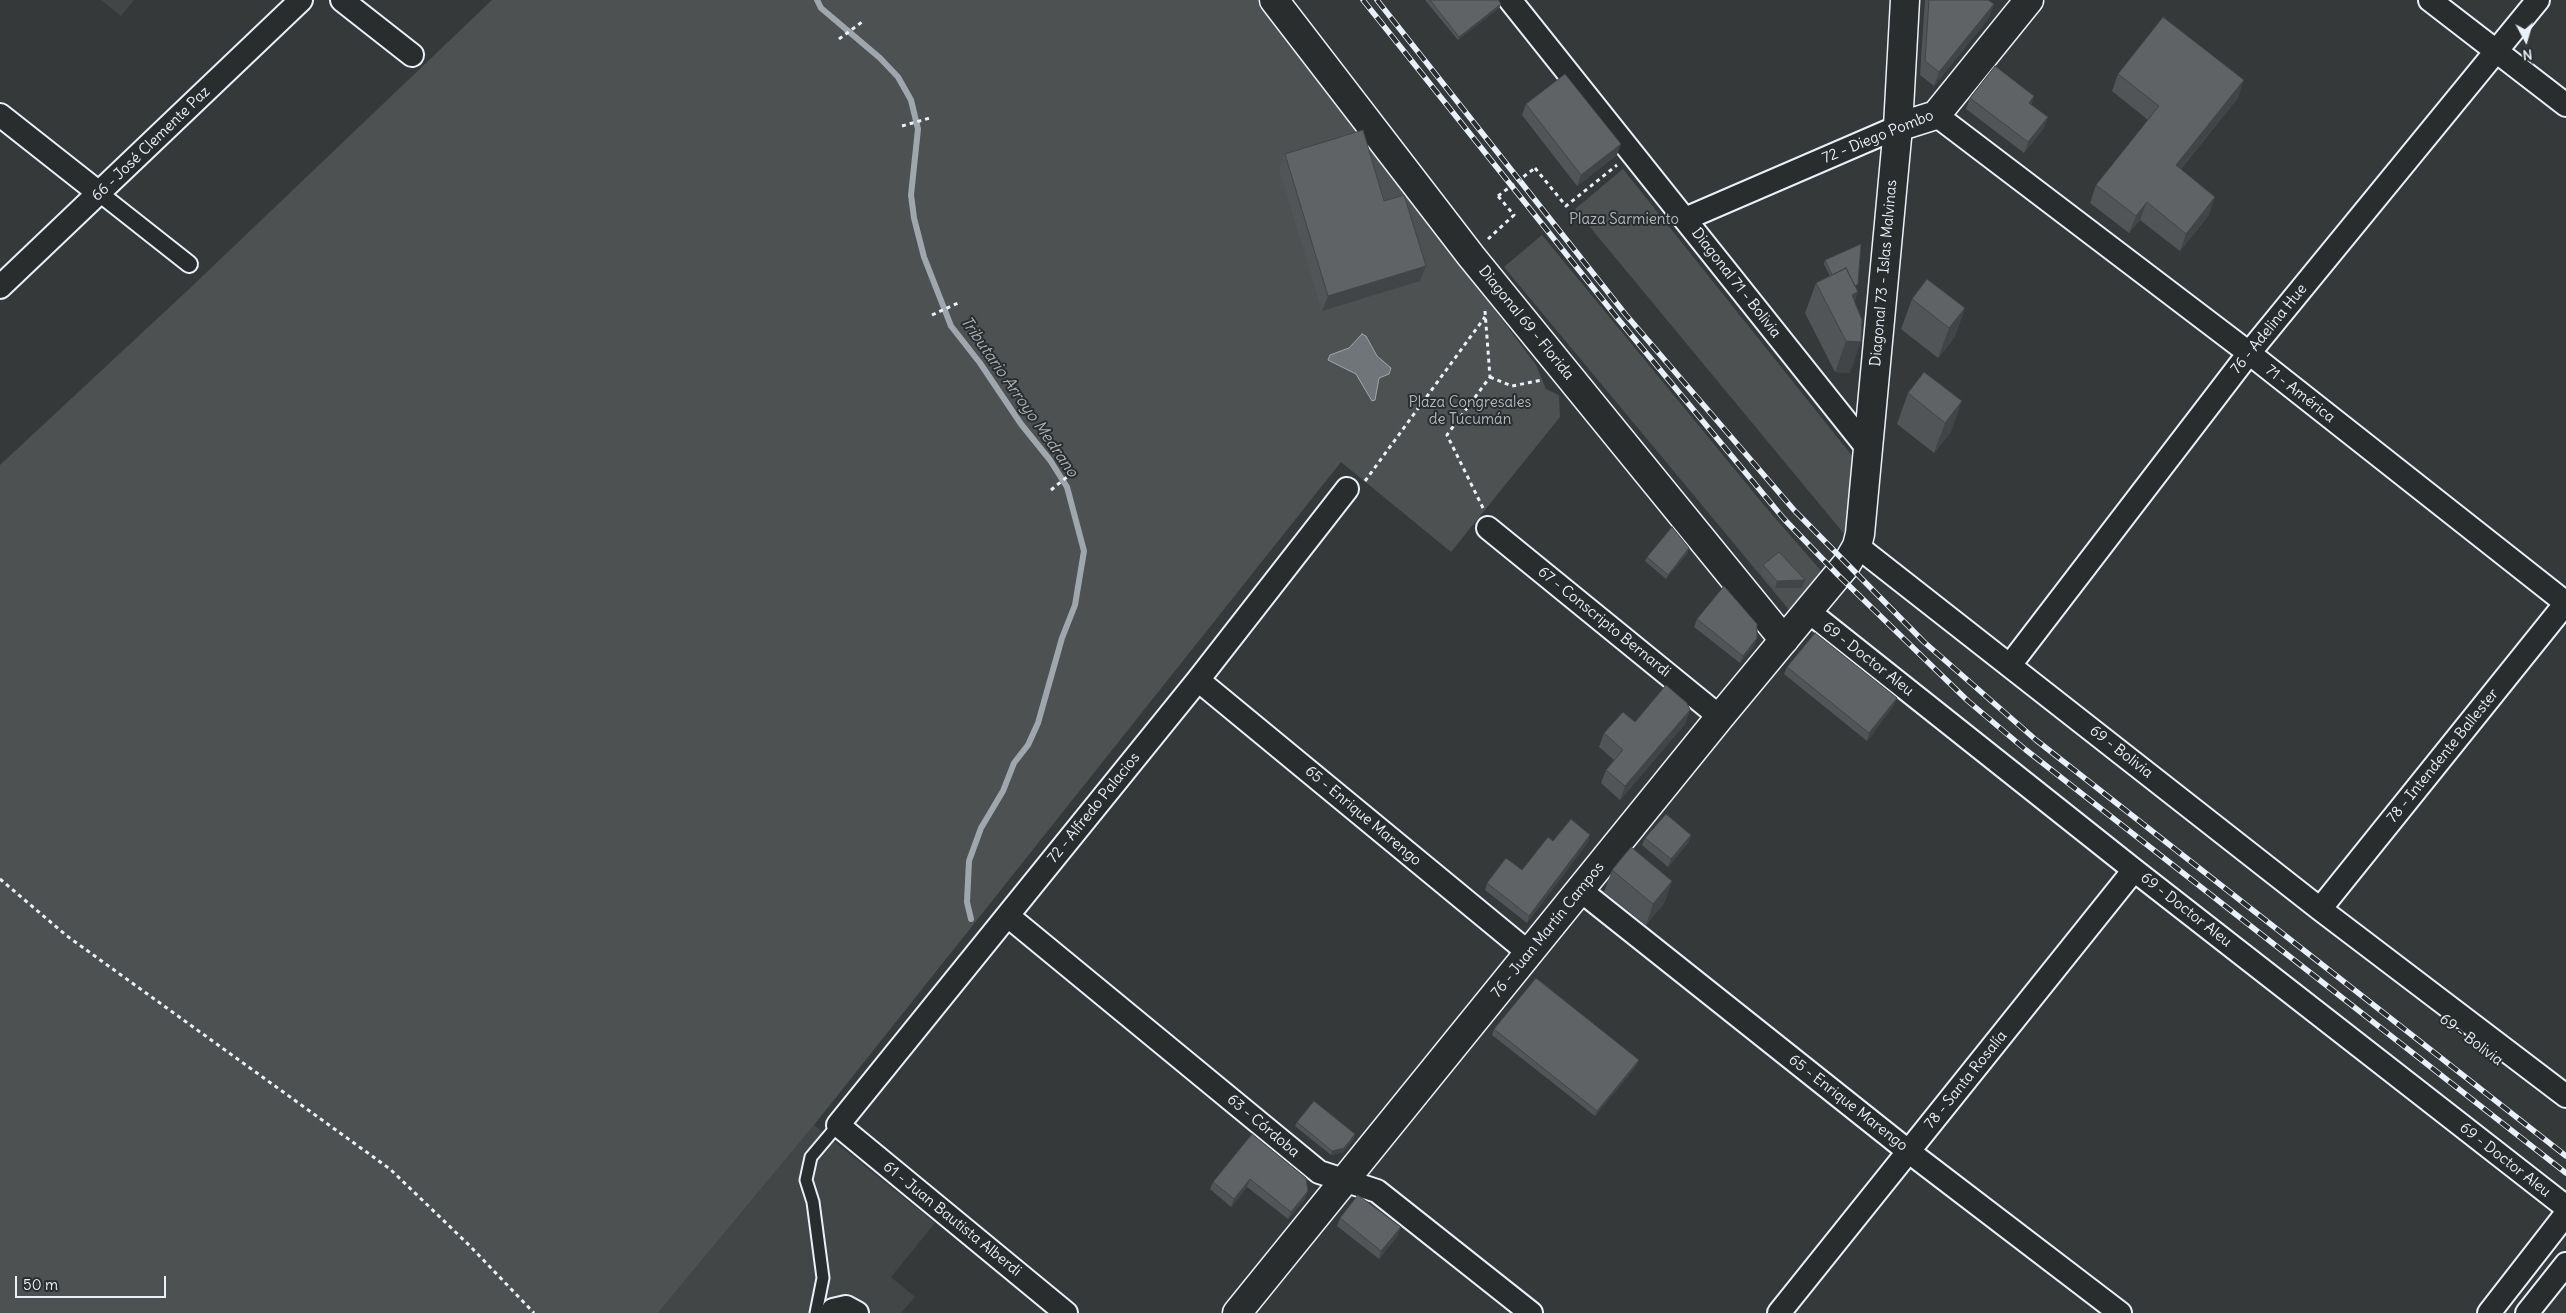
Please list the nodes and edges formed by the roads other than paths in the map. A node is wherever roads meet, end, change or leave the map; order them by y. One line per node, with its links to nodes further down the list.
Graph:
1 (301, 0): 15 (street, 66 - José Clemente Paz)
2 (342, 0): 10 (street)
3 (1274, 0): 26 (main road, Diagonal 69 - Florida)
4 (1510, 0): 16 (street, Diagonal 71 - Bolivia)
5 (1905, 0): 14 (main road, Diagonal 73 - Islas Malvinas)
6 (2029, 0): 13 (main road, 72 - Diego Pombo)
7 (2430, 0): 9 (street)
8 (2538, 0): 9 (street, 76 - Adelina Hue)
9 (2496, 52): 11 (street); 19 (street, 76 - Adelina Hue)
10 (412, 55)
11 (2566, 104)
12 (0, 115): 15 (street)
13 (1936, 116): 14 (main road, 72 - Diego Pombo); 19 (street, 71 - América)
14 (1898, 127): 16 (street, 72 - Diego Pombo); 20 (main road, Diagonal 73 - Islas Malvinas)
15 (99, 193): 17 (street); 18 (street, 66 - José Clemente Paz)
16 (1685, 219): 20 (street, Diagonal 71 - Bolivia)
17 (189, 264)
18 (0, 287)
19 (2249, 353): 24 (street, 71 - América); 27 (street, 76 - Adelina Hue)
20 (1868, 449): 23 (main road, Diagonal 73 - Islas Malvinas)
21 (1347, 489): 28 (street, 72 - Alfredo Palacios)
22 (1488, 528): 29 (street, 67 - Conscripto Bernardi)
23 (1857, 546): 25 (main road, 76 - Juan Martín Campos); 27 (street, 69 - Bolivia)
24 (2566, 603): 32 (street, 78 - Intendente Ballester)
25 (1808, 611): 26 (main road, 76 - Juan Martín Campos); 30 (street, 69 - Doctor Aleu)
26 (1784, 640): 29 (main road, 76 - Juan Martín Campos)
27 (2010, 666): 32 (street, 69 - Bolivia)
28 (1198, 680): 33 (street, 72 - Alfredo Palacios); 34 (street, 65 - Enrique Marengo)
29 (1720, 717): 31 (main road, 76 - Juan Martín Campos)
30 (2134, 870): 39 (street, 78 - Santa Rosalía); 41 (street, 69 - Doctor Aleu)
31 (1580, 890): 34 (main road, 76 - Juan Martín Campos); 39 (street, 65 - Enrique Marengo)
32 (2320, 909): 35 (street, 69 - Bolivia)
33 (1008, 916): 38 (street, 72 - Alfredo Palacios); 40 (street, 63 - Córdoba)
34 (1529, 953): 40 (main road, 76 - Juan Martín Campos)
35 (2385, 958): 36 (street, 69 - Bolivia); 37 (street, 69 - Bolivia)
36 (2566, 1096)
37 (2566, 1113)
38 (838, 1125): 45 (lane); 48 (street, 61 - Juan Bautista Alberdi)
39 (1908, 1151): 51 (street, 78 - Santa Rosalía); 52 (street, 65 - Enrique Marengo)
40 (1346, 1180): 49 (main road, 76 - Juan Martín Campos); 50 (street, 63 - Córdoba)
41 (2566, 1207)
42 (2566, 1214): 53 (street)
43 (2566, 1239): 54 (street)
44 (2566, 1264): 55 (street)
45 (816, 1313)
46 (832, 1313): 47 (street)
47 (857, 1313)
48 (1066, 1313)
49 (1237, 1313)
50 (1531, 1313)
51 (1779, 1313)
52 (2120, 1313)
53 (2489, 1313)
54 (2507, 1313)
55 (2527, 1313)

